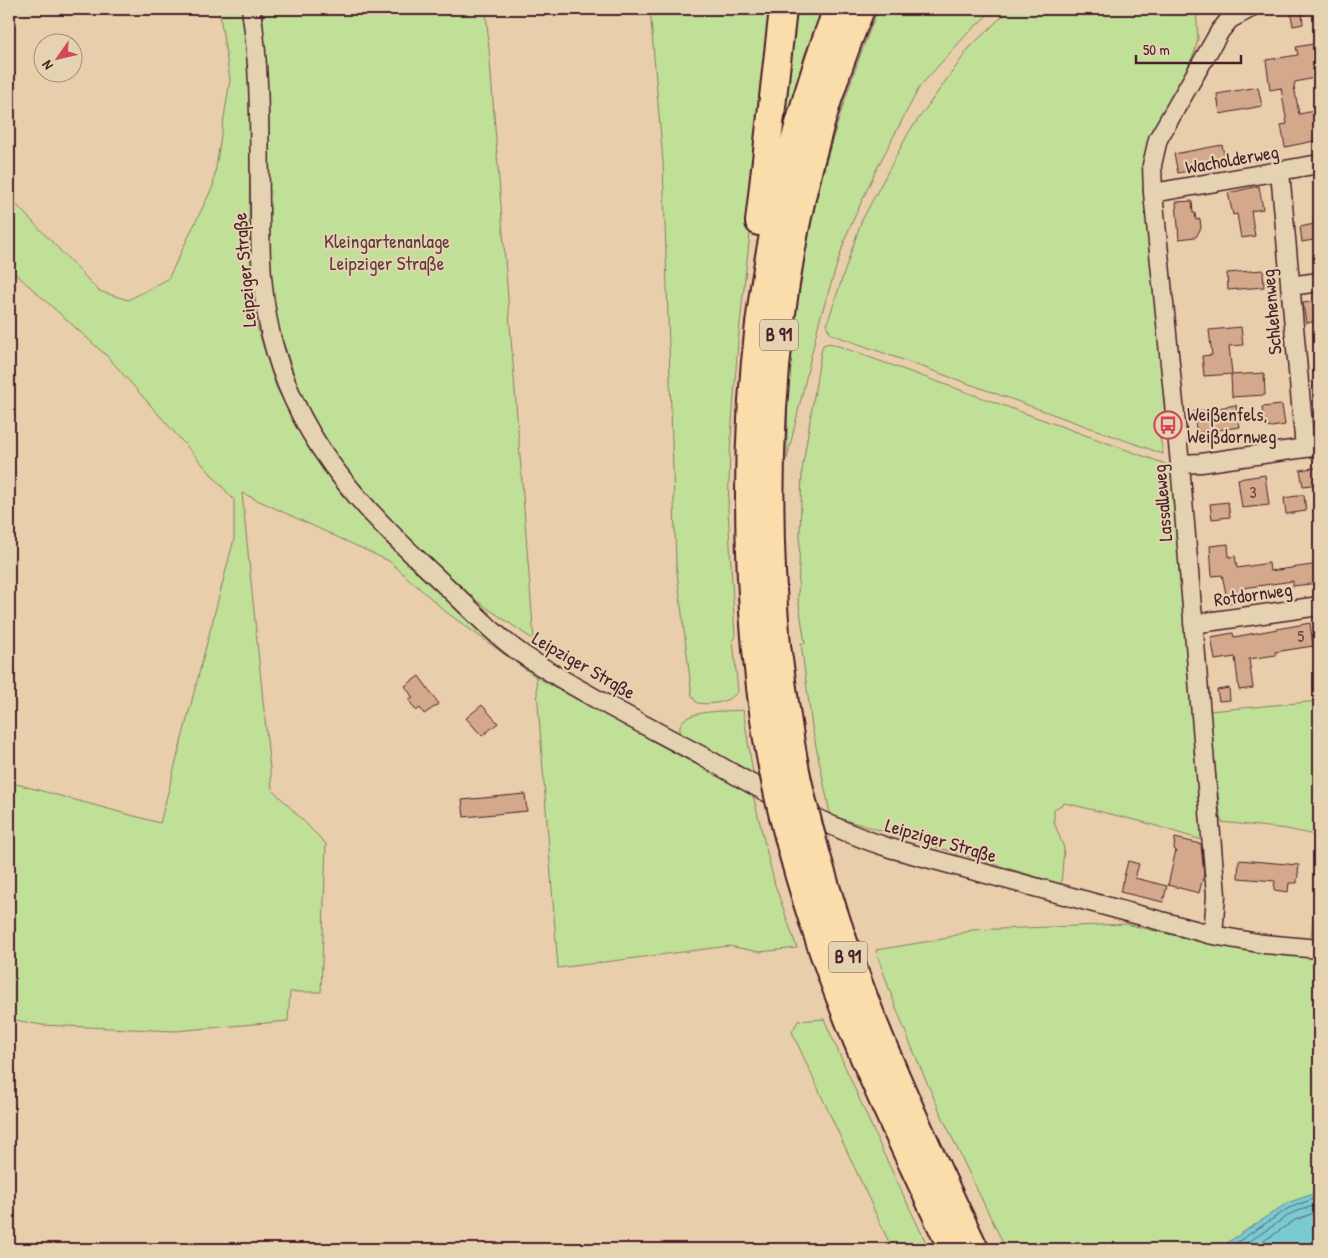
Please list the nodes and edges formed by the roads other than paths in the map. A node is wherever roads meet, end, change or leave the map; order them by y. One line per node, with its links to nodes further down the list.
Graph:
1 (251, 9): 17 (street, Leipziger Straße)
2 (783, 9): 11 (highway)
3 (837, 9): 11 (highway, B 91)
4 (861, 9): 16 (highway, B 91)
5 (1248, 9): 8 (street, Lassalleweg)
6 (1319, 164): 7 (street, Wacholderweg)
7 (1280, 172): 8 (street, Wacholderweg); 10 (street, Schlehenweg)
8 (1153, 193): 13 (street, Lassalleweg)
9 (1319, 282): 10 (street)
10 (1290, 286): 12 (street, Schlehenweg)
11 (755, 344): 16 (highway, B 91)
12 (1312, 448): 13 (street)
13 (1180, 464): 15 (street, Lassalleweg)
14 (1319, 606): 15 (street, Rotdornweg)
15 (1194, 624): 17 (street, Lassalleweg)
16 (766, 648): 19 (highway, B 91, bridge); 20 (highway, B 91, bridge)
17 (1212, 935): 18 (street, Leipziger Straße)
18 (1319, 948)
19 (952, 1249)
20 (975, 1249)

